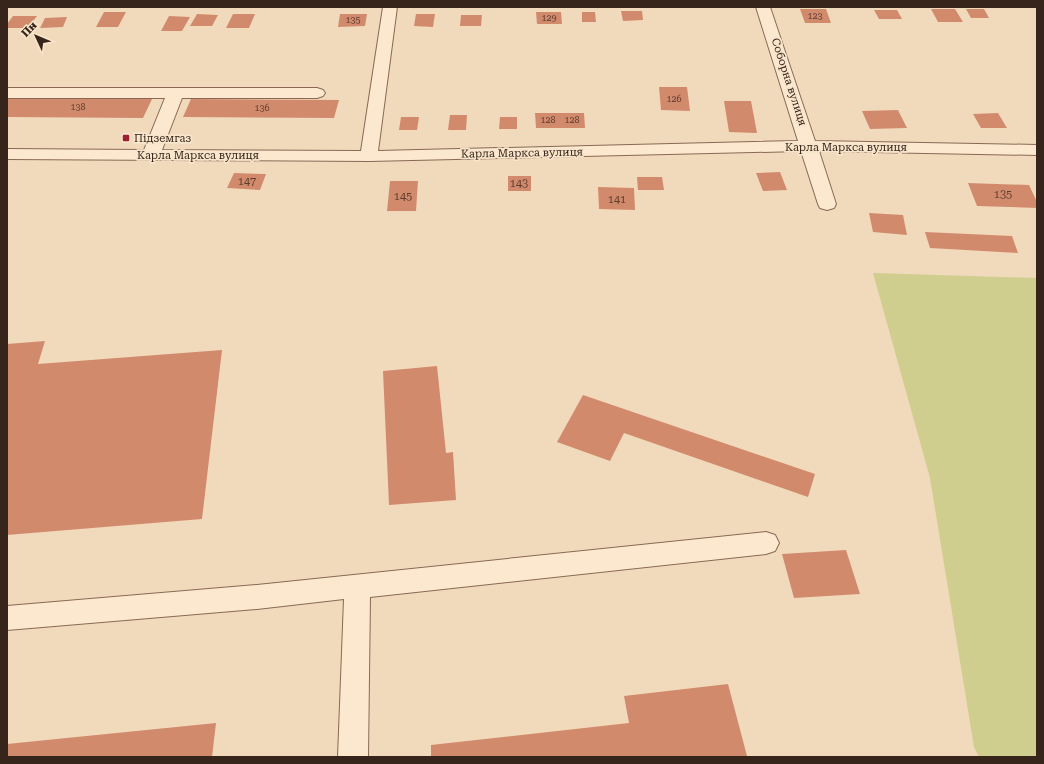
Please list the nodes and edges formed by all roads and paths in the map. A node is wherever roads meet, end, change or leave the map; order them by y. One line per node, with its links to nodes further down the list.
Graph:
1 (390, 7): 10 (street)
2 (764, 7): 6 (street, Соборна вулиця)
3 (7, 93): 5 (street)
4 (317, 93): 5 (street)
5 (175, 94): 9 (street)
6 (810, 146): 7 (street, Карла Маркса вулиця); 10 (street, Карла Маркса вулиця); 11 (street, Соборна вулиця)
7 (1037, 150)
8 (7, 154): 9 (street, Карла Маркса вулиця)
9 (151, 155): 10 (street, Карла Маркса вулиця)
10 (369, 156)
11 (827, 204)
12 (766, 543): 13 (street)
13 (357, 587): 14 (street); 15 (street)
14 (7, 618)
15 (354, 757)

